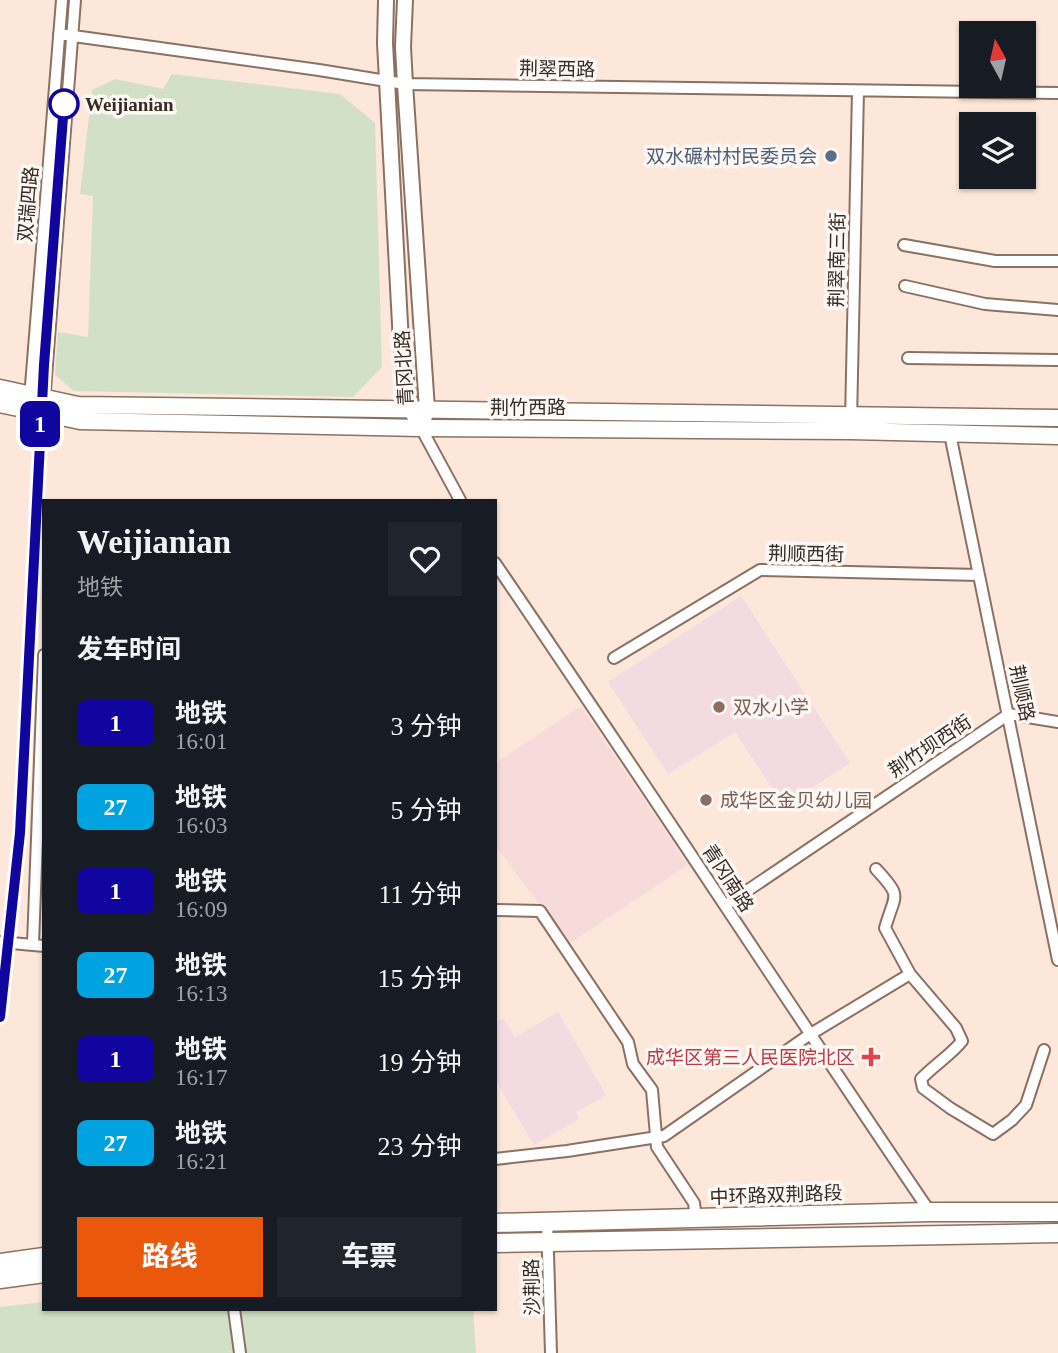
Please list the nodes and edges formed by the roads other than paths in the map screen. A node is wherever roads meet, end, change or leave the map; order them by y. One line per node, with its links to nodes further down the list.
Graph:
1 (62, 0): 5 (street, 双瑞四路)
2 (75, 0): 6 (street, 双瑞四路)
3 (386, 0): 7 (street, 青冈北路)
4 (405, 0): 8 (street, 青冈北路)
5 (59, 34): 6 (street, 荆翠西路); 19 (street, 双瑞四路)
6 (71, 36): 7 (street, 荆翠西路); 19 (street, 双瑞四路)
7 (386, 80): 8 (street, 荆翠西路); 20 (street, 青冈北路)
8 (405, 84): 9 (street, 荆翠西路); 21 (street, 青冈北路)
9 (858, 91): 10 (street, 荆翠西路); 23 (street, 荆翠南三街)
10 (1058, 93)
11 (904, 245): 12 (street)
12 (1058, 261)
13 (905, 286): 14 (street)
14 (1058, 310)
15 (908, 358): 16 (street)
16 (1058, 360)
17 (0, 388): 19 (main road, 荆竹西路)
18 (0, 404): 19 (main road, 荆竹西路)
19 (37, 404): 20 (main road, 荆竹西路); 24 (main road, 荆竹西路)
20 (410, 409): 21 (main road, 荆竹西路); 24 (street, 青冈北路)
21 (428, 410): 23 (main road, 荆竹西路); 24 (street, 青冈北路)
22 (1058, 418): 23 (main road, 荆竹西路)
23 (851, 423): 24 (main road, 荆竹西路); 25 (main road, 荆竹西路)
24 (421, 428): 27 (street)
25 (950, 434): 26 (main road, 荆竹西路); 29 (street, 荆顺路)
26 (1058, 436)
27 (459, 499)
28 (497, 566): 35 (street, 青冈南路)
29 (979, 575): 30 (street, 荆顺西街); 31 (street, 荆顺路)
30 (614, 658)
31 (1009, 715): 32 (street); 35 (street, 荆竹坝西街); 39 (street, 荆顺路)
32 (1058, 722)
33 (42, 752): 38 (street)
34 (876, 869): 40 (street)
35 (726, 905): 41 (street, 青冈南路)
36 (497, 910): 43 (street)
37 (0, 942): 38 (street)
38 (38, 945)
39 (1058, 960)
40 (910, 974): 41 (street); 42 (street)
41 (810, 1035): 43 (street); 45 (street, 青冈南路)
42 (1044, 1050)
43 (656, 1137): 44 (street); 47 (street)
44 (497, 1159)
45 (930, 1212): 46 (main road, 中环路双荆路段); 47 (main road, 中环路双荆路段)
46 (1058, 1212)
47 (696, 1219): 48 (main road, 中环路双荆路段)
48 (547, 1221): 49 (main road, 中环路双荆路段); 51 (street, 沙荆路)
49 (497, 1223)
50 (1058, 1233): 51 (main road)
51 (549, 1242): 52 (main road); 59 (street, 沙荆路)
52 (497, 1243)
53 (42, 1257): 54 (main road)
54 (0, 1263)
55 (42, 1273): 56 (main road)
56 (0, 1279)
57 (234, 1311): 58 (street)
58 (240, 1353)
59 (551, 1353)

